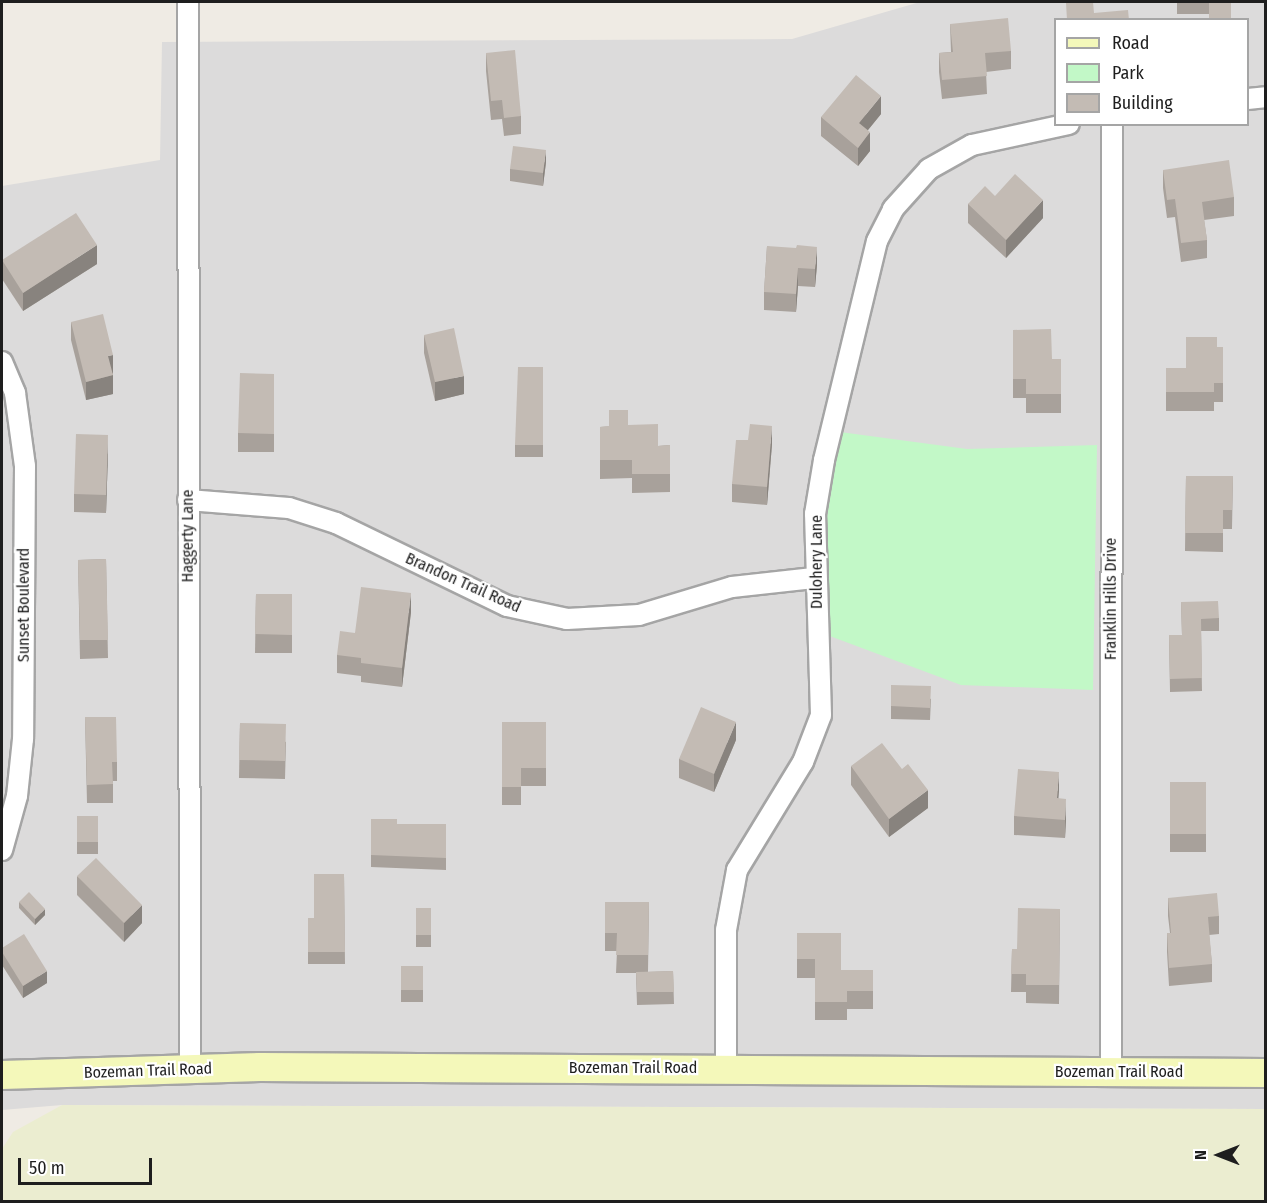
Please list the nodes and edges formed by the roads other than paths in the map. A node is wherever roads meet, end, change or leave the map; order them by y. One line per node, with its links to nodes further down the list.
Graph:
1 (188, 2): 7 (street, Haggerty Lane)
2 (1266, 97): 3 (street)
3 (1249, 99)
4 (1058, 126): 8 (street, Dulohery Lane)
5 (1112, 126): 12 (street, Franklin Hills Drive)
6 (2, 362): 9 (street, Sunset Boulevard)
7 (188, 500): 8 (street, Brandon Trail Road); 11 (street, Haggerty Lane)
8 (814, 578): 10 (street, Dulohery Lane)
9 (2, 850)
10 (726, 1068): 11 (street, Bozeman Trail Road); 12 (street, Bozeman Trail Road)
11 (190, 1070): 14 (street, Bozeman Trail Road)
12 (1111, 1073): 13 (street, Bozeman Trail Road)
13 (1266, 1073)
14 (2, 1075)

